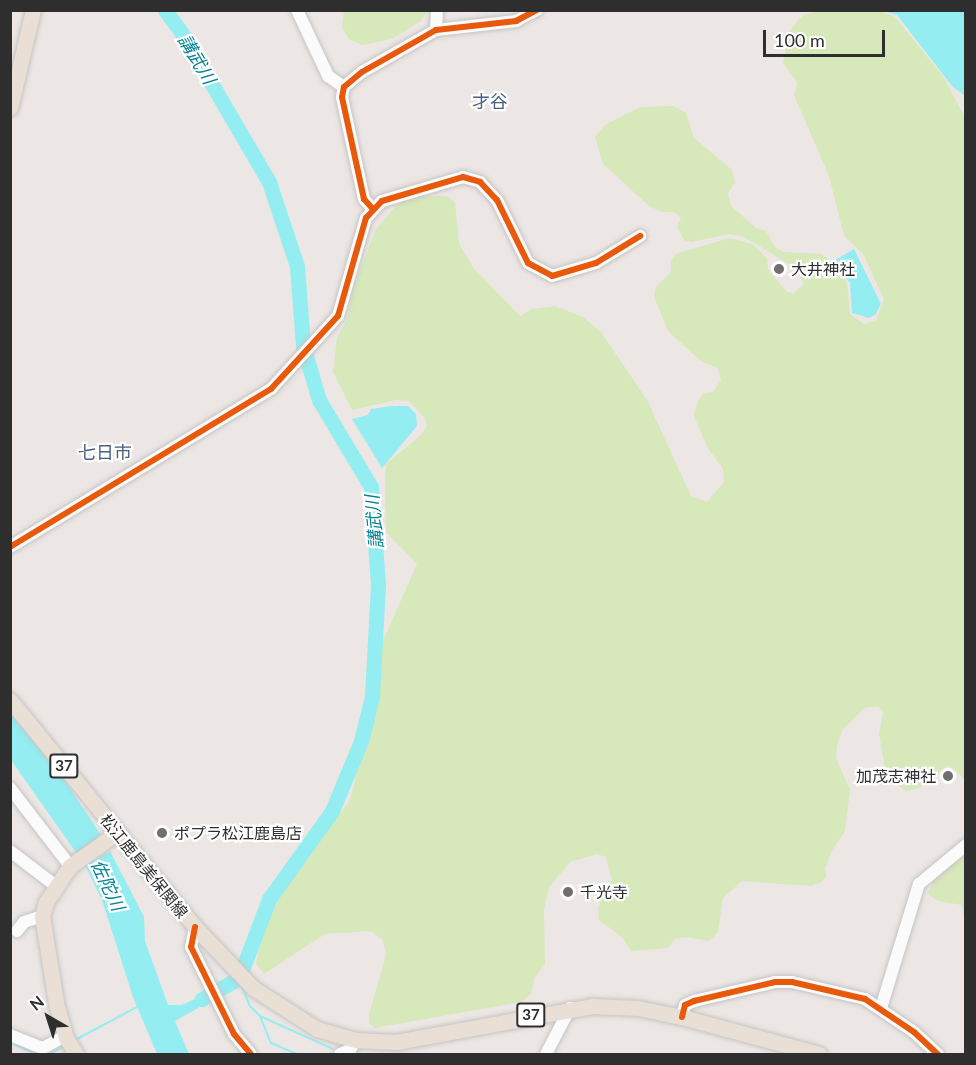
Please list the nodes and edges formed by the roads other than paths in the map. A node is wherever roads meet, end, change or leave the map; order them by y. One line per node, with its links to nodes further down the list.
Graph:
1 (33, 10): 7 (main road)
2 (297, 10): 6 (street)
3 (437, 10): 5 (street)
4 (537, 10): 5 (street)
5 (436, 30): 6 (street)
6 (344, 87): 8 (street)
7 (10, 108)
8 (372, 208): 9 (street); 10 (street)
9 (640, 236)
10 (10, 547)
11 (10, 700): 13 (main road, 松江鹿島美保関線 / 37)
12 (10, 788): 16 (street)
13 (112, 836): 16 (main road); 19 (main road, 松江鹿島美保関線 / 37)
14 (966, 845): 22 (street)
15 (10, 851): 17 (street)
16 (74, 863): 17 (main road)
17 (56, 886): 18 (main road)
18 (42, 916): 20 (street); 26 (main road)
19 (195, 927): 25 (main road, 松江鹿島美保関線 / 37); 28 (street)
20 (17, 931)
21 (570, 1008): 23 (main road, 松江鹿島美保関線 / 37); 25 (main road, 松江鹿島美保関線 / 37); 30 (street)
22 (880, 1008): 23 (street); 32 (street)
23 (682, 1017): 27 (main road, 松江鹿島美保関線 / 37)
24 (10, 1035): 26 (street)
25 (356, 1040): 29 (street)
26 (69, 1044)
27 (787, 1050): 31 (main road, 松江鹿島美保関線 / 37)
28 (251, 1054)
29 (340, 1054)
30 (546, 1054)
31 (819, 1054)
32 (938, 1054)

